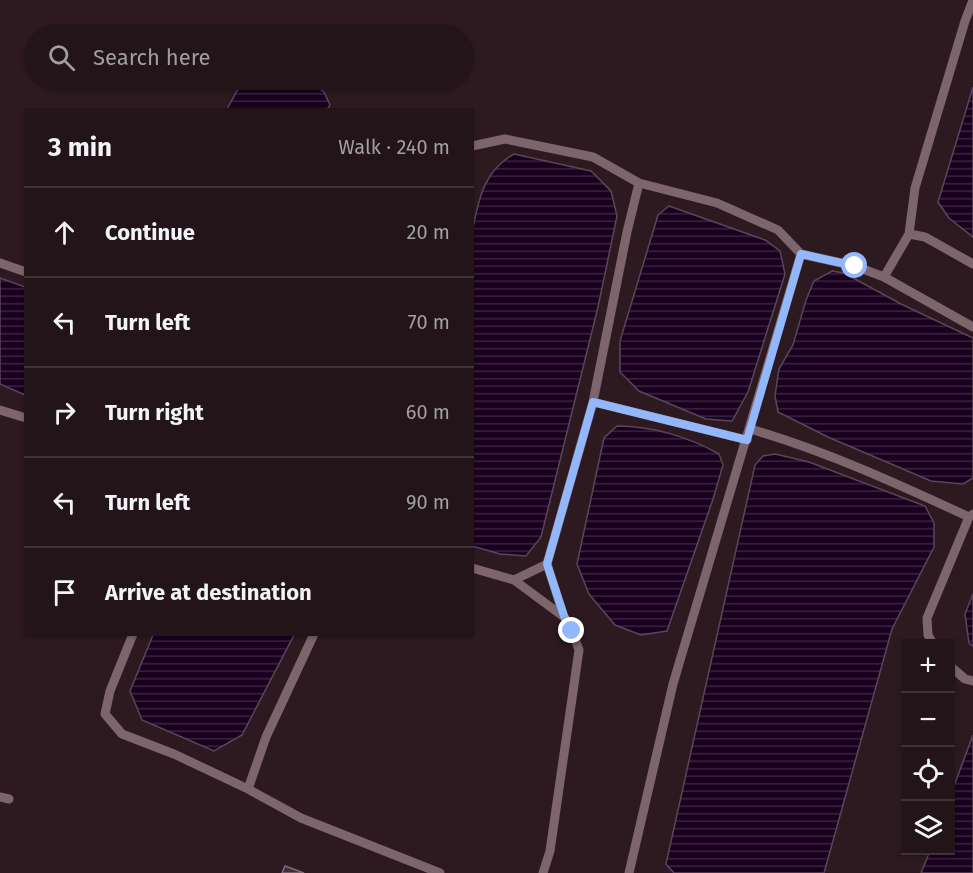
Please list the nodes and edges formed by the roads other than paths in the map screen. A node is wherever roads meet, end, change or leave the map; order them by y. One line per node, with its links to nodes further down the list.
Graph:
1 (973, 0): 4 (lane)
2 (474, 146): 3 (lane)
3 (639, 183): 5 (lane); 11 (lane)
4 (909, 234): 7 (lane); 9 (lane)
5 (801, 254): 9 (lane); 14 (lane)
6 (0, 263): 8 (lane)
7 (973, 264)
8 (24, 271)
9 (884, 277): 10 (lane)
10 (973, 327)
11 (593, 402): 15 (lane); 17 (lane)
12 (0, 410): 13 (lane)
13 (24, 417)
14 (750, 429): 15 (lane); 16 (lane)
15 (747, 440): 29 (lane)
16 (971, 516): 23 (lane)
17 (547, 564): 19 (lane); 20 (lane)
18 (474, 569): 19 (lane)
19 (514, 580): 20 (lane)
20 (564, 616): 28 (lane)
21 (132, 636): 26 (lane)
22 (313, 636): 26 (lane)
23 (930, 639)
24 (955, 670): 25 (lane)
25 (973, 681)
26 (248, 789): 27 (lane)
27 (440, 873)
28 (543, 873)
29 (629, 873)

